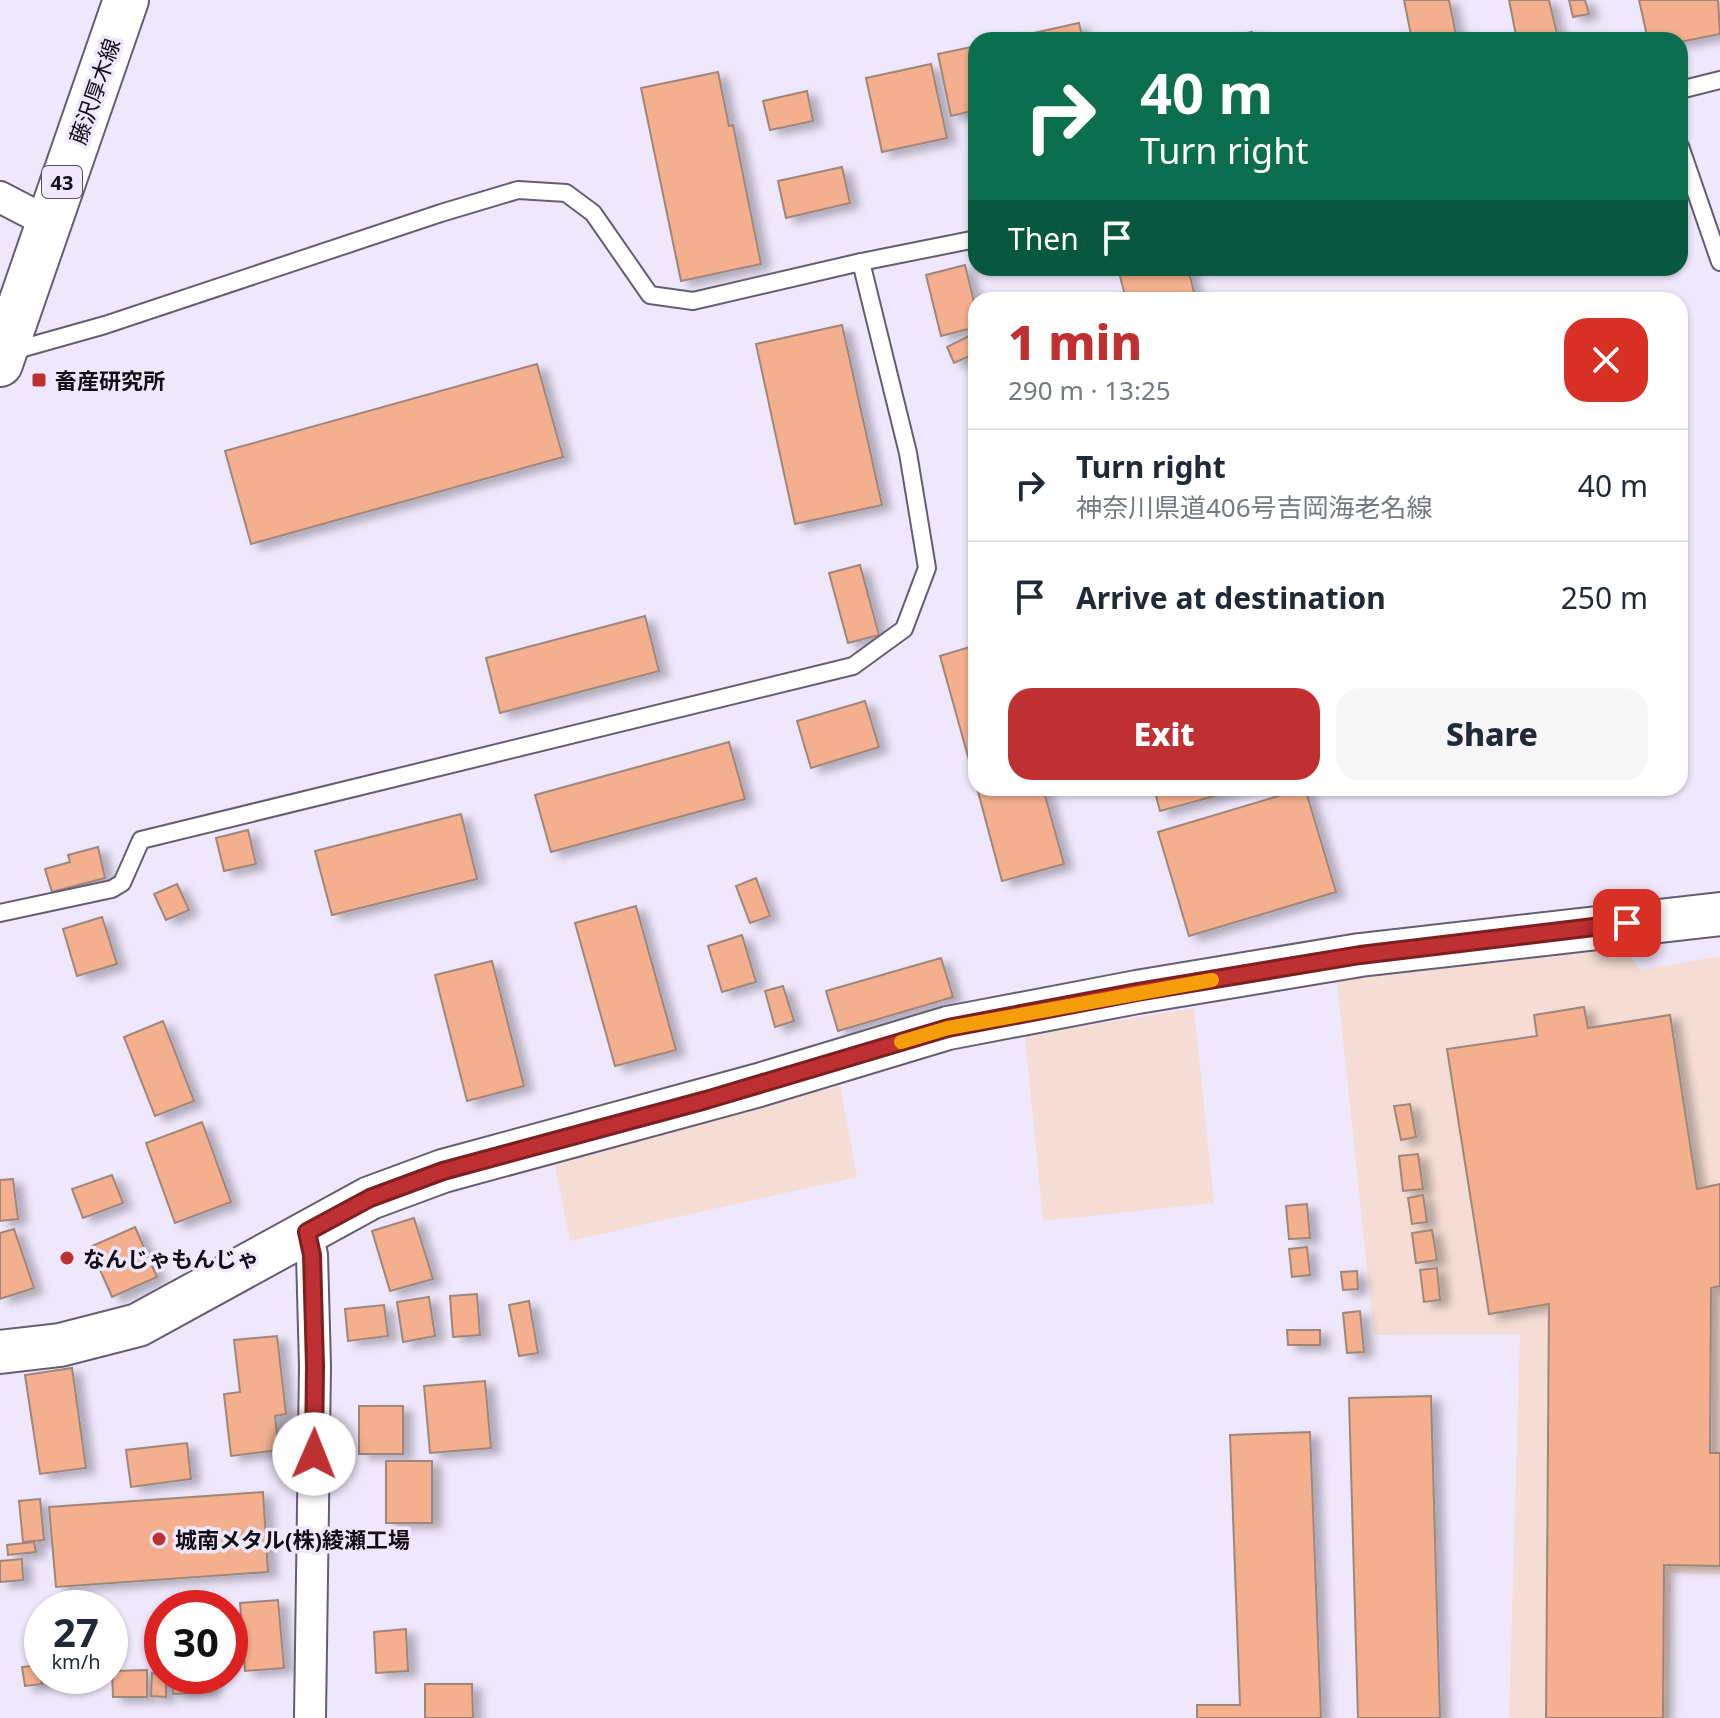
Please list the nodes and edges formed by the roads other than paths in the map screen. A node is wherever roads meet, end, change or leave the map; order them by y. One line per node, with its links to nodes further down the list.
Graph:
1 (126, 0): 6 (main road, 藤沢厚木線 / 43)
2 (1720, 80): 3 (lane)
3 (1688, 88)
4 (1688, 169): 9 (lane)
5 (0, 197): 6 (street)
6 (48, 222): 10 (main road, 藤沢厚木線 / 43)
7 (968, 241): 8 (lane)
8 (861, 262): 10 (lane); 11 (lane)
9 (1720, 262)
10 (2, 359)
11 (0, 913)
12 (1720, 914): 13 (main road)
13 (307, 1232): 14 (main road); 15 (street)
14 (0, 1352)
15 (310, 1718)

